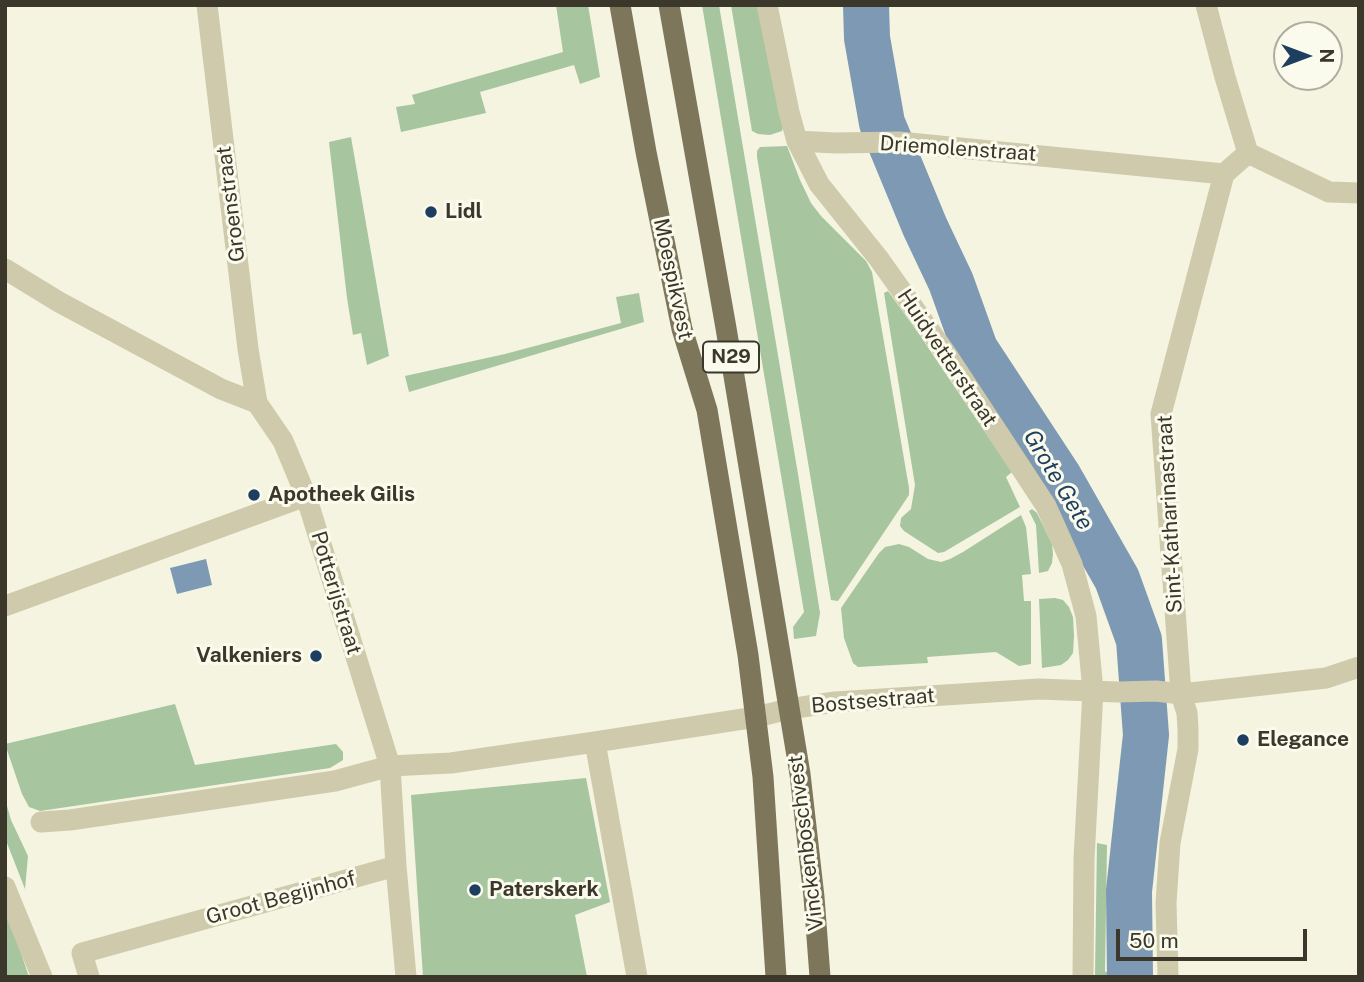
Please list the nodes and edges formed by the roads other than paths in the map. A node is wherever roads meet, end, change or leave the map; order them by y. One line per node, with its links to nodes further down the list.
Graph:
1 (207, 5): 11 (street, Groenstraat)
2 (620, 5): 18 (main road, Moespikvest / N29)
3 (669, 5): 17 (main road, Moespikvest / N29)
4 (768, 5): 6 (street)
5 (1206, 5): 7 (street)
6 (797, 141): 8 (street, Driemolenstraat); 15 (street, Huidvetterstraat)
7 (1248, 153): 8 (street); 9 (street)
8 (1224, 174): 16 (street, Sint-Katharinastraat)
9 (1359, 193)
10 (5, 269): 11 (street)
11 (257, 403): 12 (street, Potterijstraat)
12 (306, 496): 13 (street); 20 (street, Potterijstraat)
13 (5, 606)
14 (1359, 667): 16 (street, Bostsestraat)
15 (1093, 691): 16 (street, Bostsestraat); 17 (street, Bostsestraat); 30 (street, Huidvetterstraat)
16 (1181, 694): 31 (street, Sint-Katharinastraat)
17 (789, 709): 18 (street, Bostsestraat); 29 (main road, Vinckenboschvest / N29)
18 (756, 717): 19 (street, Bostsestraat); 28 (main road, Vinckenboschvest / N29)
19 (594, 742): 20 (street, Bostsestraat); 27 (street)
20 (390, 766): 21 (street, Bostsestraat); 22 (street, Potterijstraat)
21 (41, 822)
22 (396, 866): 25 (street, Groot Begijnhof); 26 (street)
23 (5, 887): 24 (street)
24 (42, 977)
25 (89, 977)
26 (406, 977)
27 (637, 977)
28 (776, 977)
29 (820, 977)
30 (1083, 977)
31 (1168, 977)

